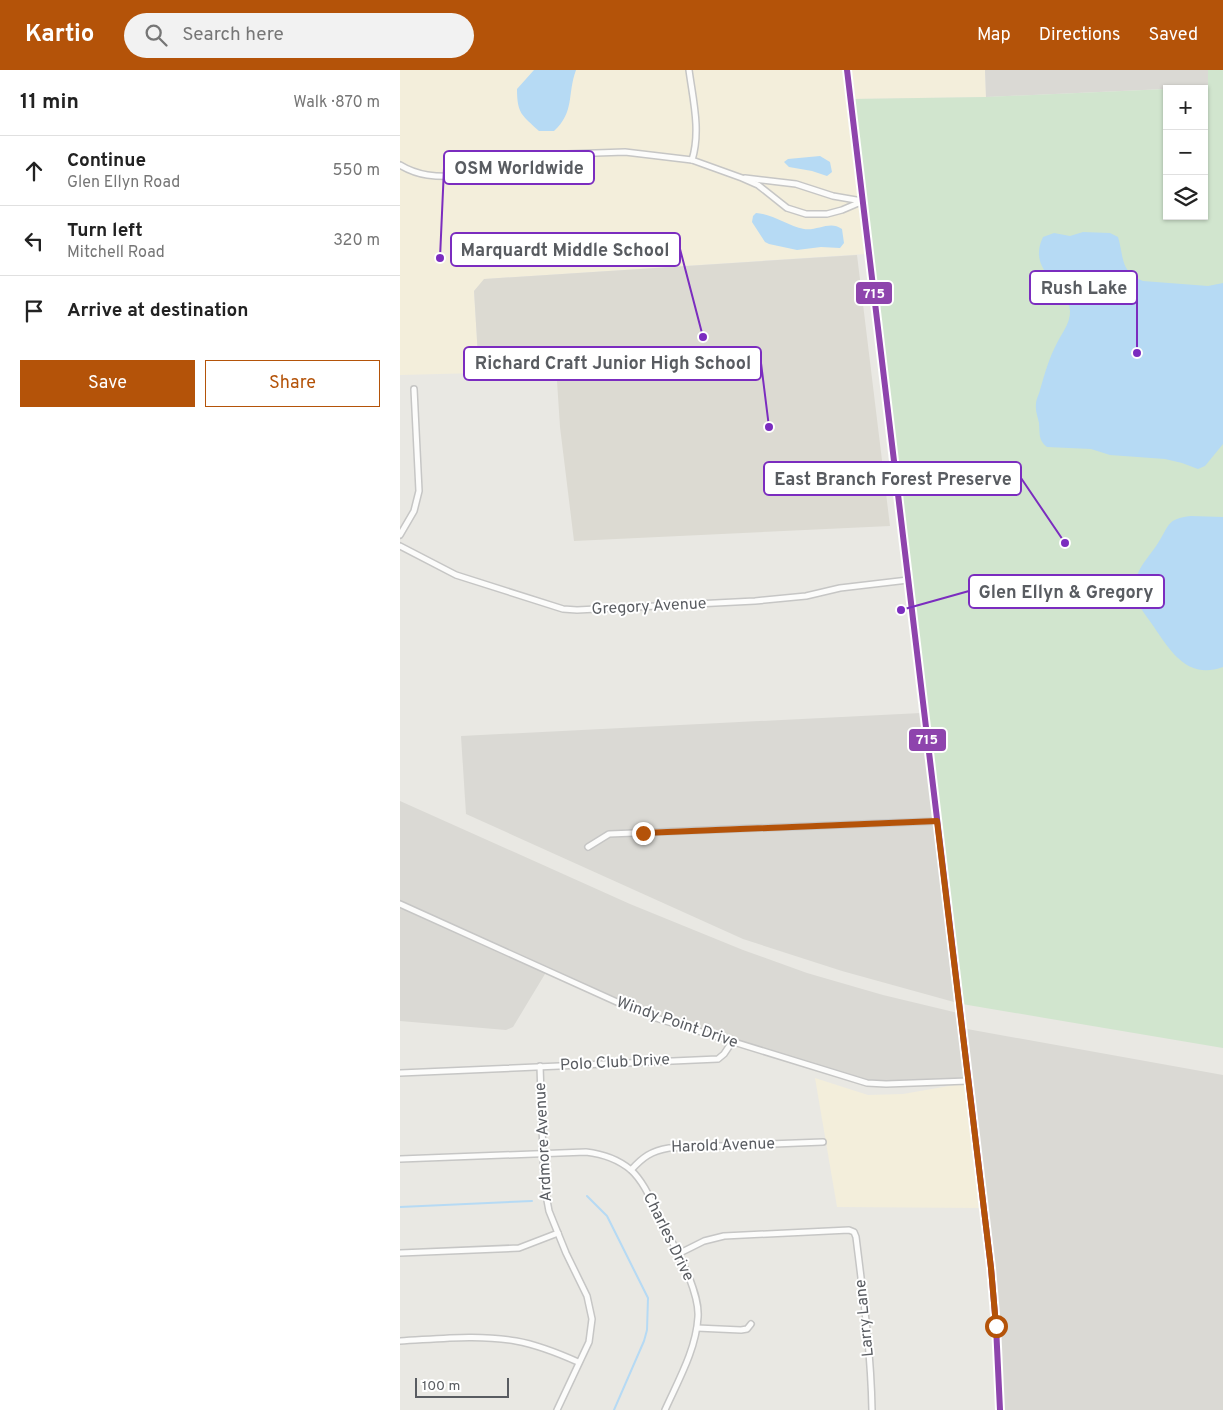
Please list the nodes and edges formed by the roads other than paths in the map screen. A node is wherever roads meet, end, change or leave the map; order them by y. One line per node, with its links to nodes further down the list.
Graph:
1 (689, 70): 3 (street)
2 (846, 70): 6 (street)
3 (692, 160): 4 (street); 5 (street)
4 (400, 165)
5 (742, 178): 6 (street); 6 (street)
6 (863, 201): 10 (street)
7 (414, 389): 8 (street)
8 (400, 535)
9 (400, 546): 10 (street, Gregory Avenue)
10 (908, 580): 11 (street)
11 (937, 821): 12 (street); 17 (street)
12 (588, 847)
13 (400, 904): 14 (street, Windy Point Drive)
14 (732, 1042): 15 (street, Polo Club Drive); 17 (street, Windy Point Drive)
15 (540, 1066): 16 (street, Polo Club Drive); 19 (street, Ardmore Avenue)
16 (400, 1073)
17 (968, 1081): 32 (street)
18 (823, 1142): 21 (street, Harold Avenue)
19 (543, 1153): 20 (street, Charles Drive); 21 (street, Charles Drive); 22 (street, Ardmore Avenue)
20 (400, 1159)
21 (631, 1170): 24 (street, Charles Drive)
22 (558, 1233): 23 (street); 28 (street, Ardmore Avenue)
23 (400, 1253)
24 (678, 1254): 26 (street, Charles Drive); 31 (street, Larry Lane)
25 (750, 1324): 26 (street)
26 (697, 1328): 30 (street, Charles Drive)
27 (400, 1341): 28 (street)
28 (578, 1362): 29 (street, Ardmore Avenue)
29 (557, 1410)
30 (665, 1410)
31 (872, 1410)
32 (1000, 1410)

